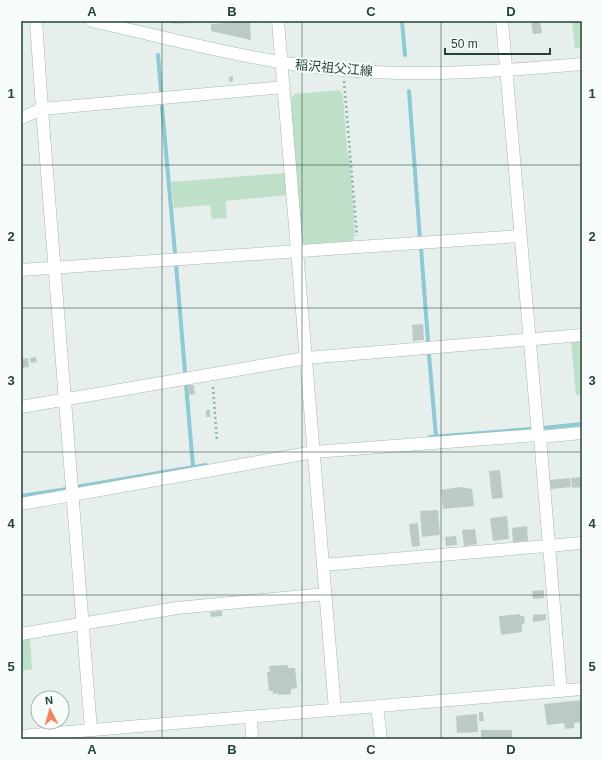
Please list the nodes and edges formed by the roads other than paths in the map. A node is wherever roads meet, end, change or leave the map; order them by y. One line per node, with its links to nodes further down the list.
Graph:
1 (36, 21): 9 (street)
2 (91, 21): 5 (street, 稲沢祖父江線)
3 (278, 21): 5 (street)
4 (502, 21): 7 (street)
5 (282, 62): 7 (street, 稲沢祖父江線); 8 (street)
6 (582, 64): 7 (street, 稲沢祖父江線)
7 (506, 71): 11 (street)
8 (284, 87): 9 (street); 12 (street)
9 (42, 109): 10 (street); 13 (street)
10 (21, 118)
11 (520, 236): 12 (street); 16 (street)
12 (297, 252): 13 (street); 17 (street)
13 (55, 267): 14 (street); 18 (street)
14 (21, 270)
15 (582, 335): 16 (street)
16 (528, 340): 17 (street); 21 (street)
17 (306, 358): 18 (street); 22 (street)
18 (65, 399): 19 (street); 23 (street)
19 (21, 407)
20 (582, 433): 21 (street)
21 (539, 436): 22 (street); 26 (street)
22 (314, 452): 23 (street); 27 (street)
23 (72, 494): 24 (street); 29 (street)
24 (21, 504)
25 (582, 543): 26 (street)
26 (549, 546): 27 (street); 32 (street)
27 (323, 565): 28 (street)
28 (325, 594): 29 (street); 34 (street)
29 (82, 624): 30 (street); 36 (street)
30 (21, 634)
31 (582, 689): 32 (street)
32 (561, 691): 33 (street)
33 (377, 707): 34 (street); 39 (street)
34 (335, 710): 35 (street)
35 (250, 717): 36 (street); 38 (street)
36 (91, 730): 37 (street)
37 (21, 736)
38 (252, 739)
39 (380, 739)

